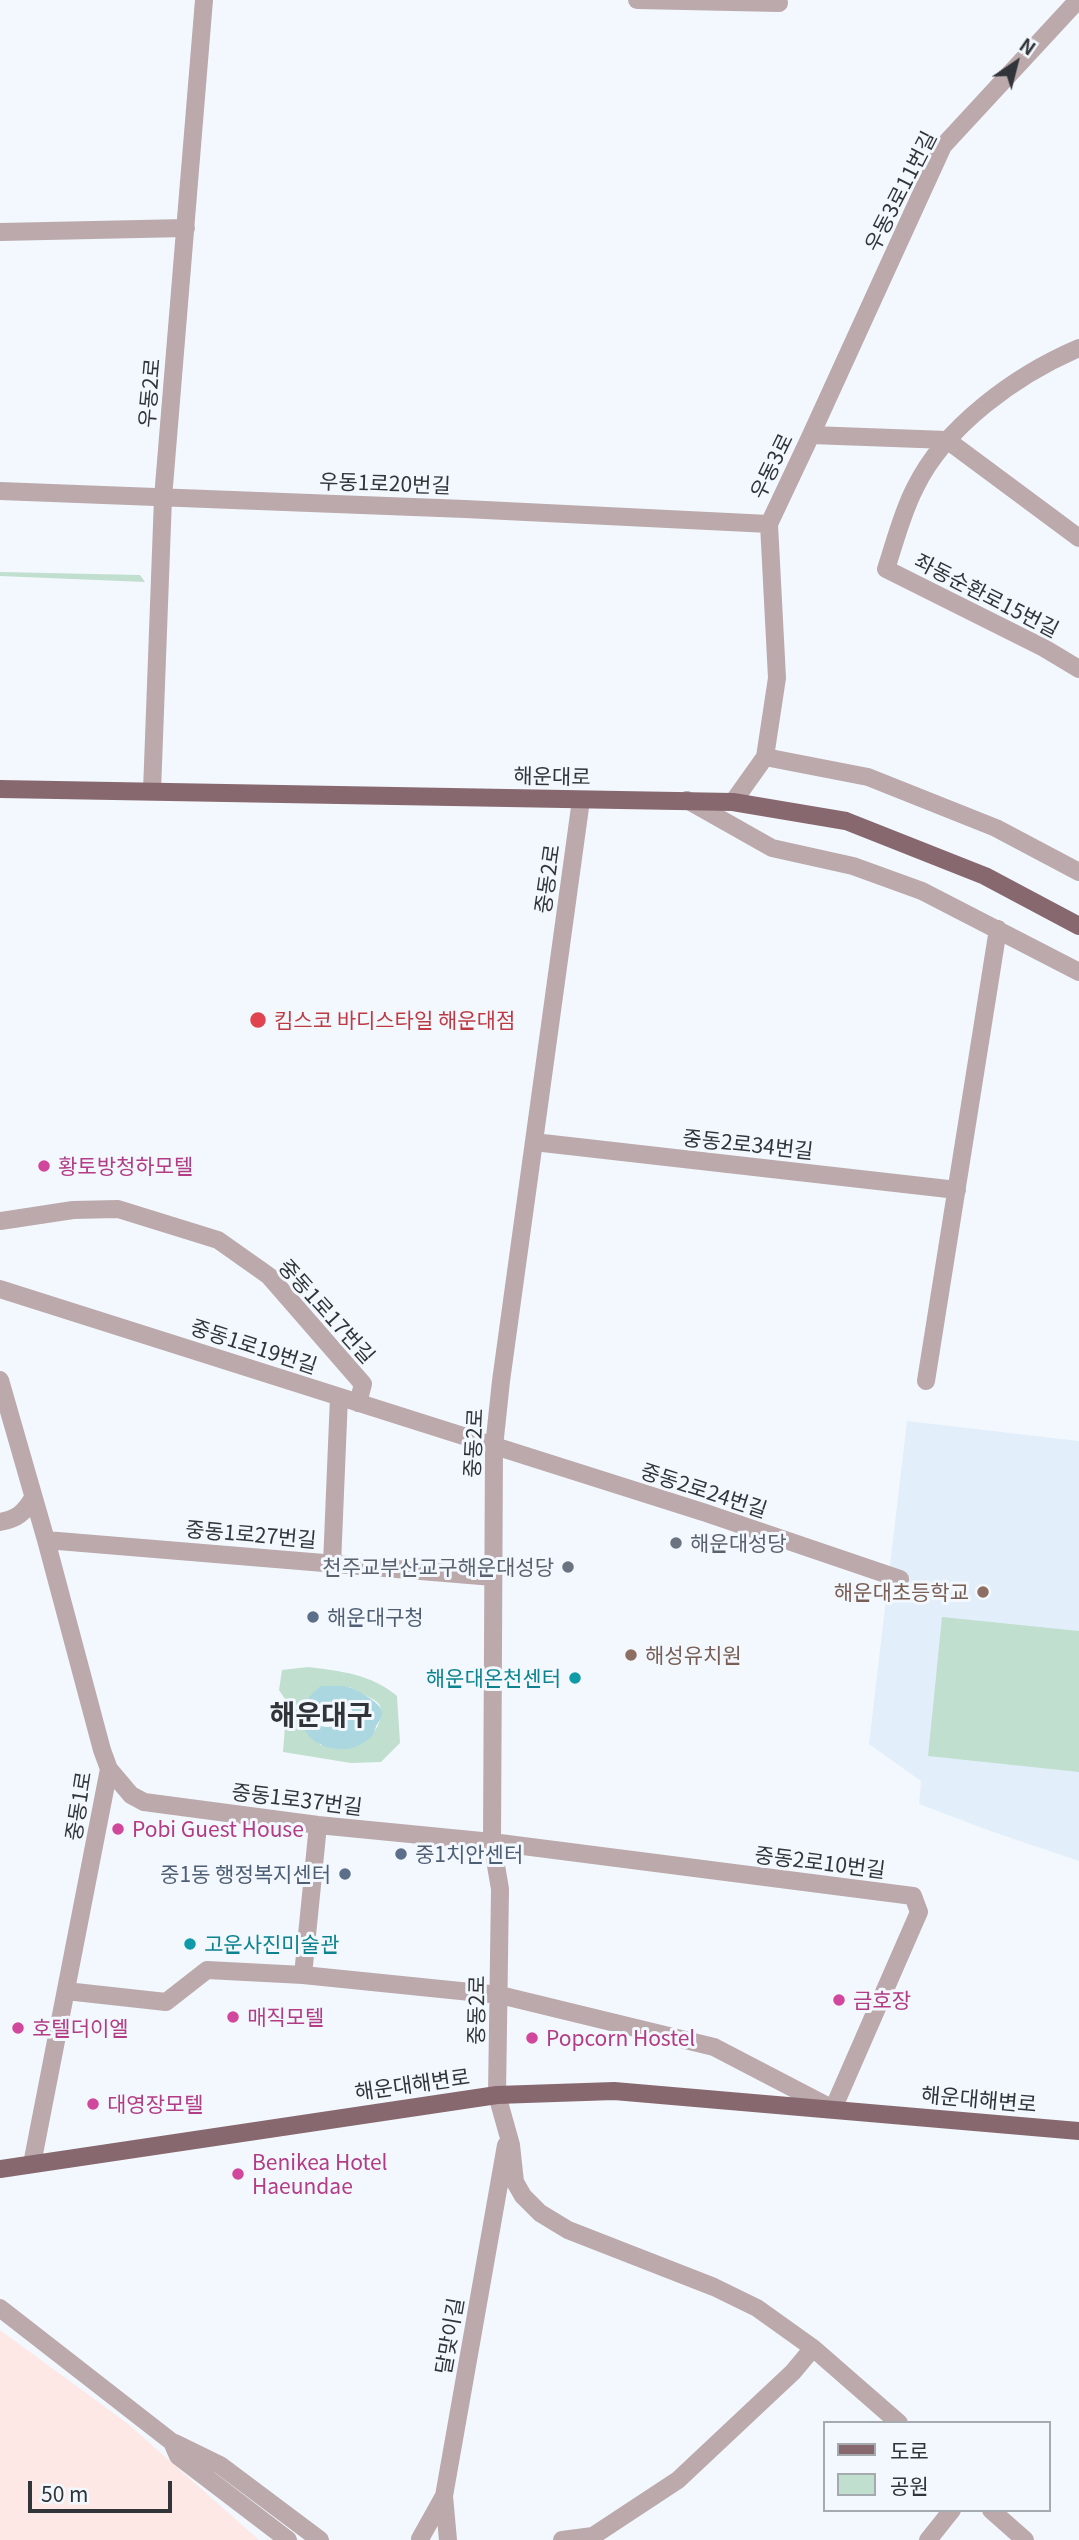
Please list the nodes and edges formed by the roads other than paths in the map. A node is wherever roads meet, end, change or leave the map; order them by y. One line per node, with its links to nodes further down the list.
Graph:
1 (204, 0): 5 (street, 우동2로)
2 (637, 0): 4 (street)
3 (1078, 0): 8 (street, 우동3로11번길)
4 (779, 3)
5 (186, 228): 6 (street); 11 (street, 우동2로)
6 (0, 232)
7 (1079, 348): 9 (street)
8 (811, 435): 9 (street, 우동3로); 12 (street, 우동3로)
9 (947, 440): 13 (street); 14 (street, 좌동순환로15번길)
10 (0, 491): 11 (street, 우동1로20번길)
11 (163, 498): 12 (street, 우동1로20번길); 17 (street, 우동2로)
12 (769, 524): 15 (street, 우동3로)
13 (1079, 538)
14 (1079, 669)
15 (765, 757): 20 (street, 우동3로); 21 (street)
16 (0, 789): 17 (main road, 해운대로)
17 (152, 791): 18 (main road, 해운대로)
18 (582, 800): 19 (main road, 해운대로); 25 (street, 중동2로)
19 (687, 800): 20 (main road, 해운대로); 23 (street)
20 (733, 802): 22 (main road, 해운대로)
21 (1079, 872)
22 (1079, 926)
23 (998, 929): 24 (street); 26 (street)
24 (1079, 972)
25 (534, 1142): 26 (street, 중동2로34번길); 33 (street, 중동2로)
26 (957, 1190): 30 (street)
27 (0, 1221): 32 (street, 중동1로17번길)
28 (0, 1289): 31 (street, 중동1로19번길)
29 (0, 1380): 34 (street, 중동1로)
30 (926, 1381)
31 (339, 1397): 32 (street, 중동1로19번길); 37 (street)
32 (358, 1404): 33 (street, 중동1로19번길)
33 (494, 1447): 38 (street, 중동2로); 39 (street, 중동2로24번길)
34 (33, 1498): 35 (street); 36 (street, 중동1로)
35 (0, 1522)
36 (46, 1540): 37 (street, 중동1로27번길); 40 (street, 중동1로)
37 (332, 1564): 38 (street, 중동1로27번길)
38 (493, 1577): 42 (street, 중동2로)
39 (900, 1579)
40 (109, 1769): 41 (street, 중동1로37번길); 44 (street, 중동1로)
41 (318, 1825): 42 (street, 중동1로37번길); 43 (street)
42 (492, 1842): 45 (street, 중동2로); 47 (street, 중동2로10번길)
43 (303, 1975): 44 (street, 해운대해변로); 45 (street, 해운대해변로)
44 (66, 1991): 50 (street, 중동1로)
45 (500, 1995): 46 (street, 중동2로); 47 (street, 해운대해변로)
46 (498, 2095): 47 (main road, 해운대해변로); 49 (street, 달맞이길); 50 (main road, 해운대해변로)
47 (833, 2109): 48 (main road, 해운대해변로)
48 (1079, 2130)
49 (507, 2135): 53 (street, 달맞이길); 56 (street, 달맞이길)
50 (32, 2164): 51 (main road, 해운대해변로)
51 (0, 2169)
52 (0, 2308): 55 (street)
53 (813, 2347): 54 (street, 달맞이길); 63 (street)
54 (897, 2421)
55 (172, 2442): 59 (street); 60 (street)
56 (444, 2496): 61 (street, 달맞이길); 62 (street)
57 (950, 2512): 64 (street)
58 (993, 2512): 65 (street)
59 (288, 2540)
60 (320, 2540)
61 (421, 2540)
62 (448, 2540)
63 (562, 2540)
64 (928, 2540)
65 (1025, 2540)

